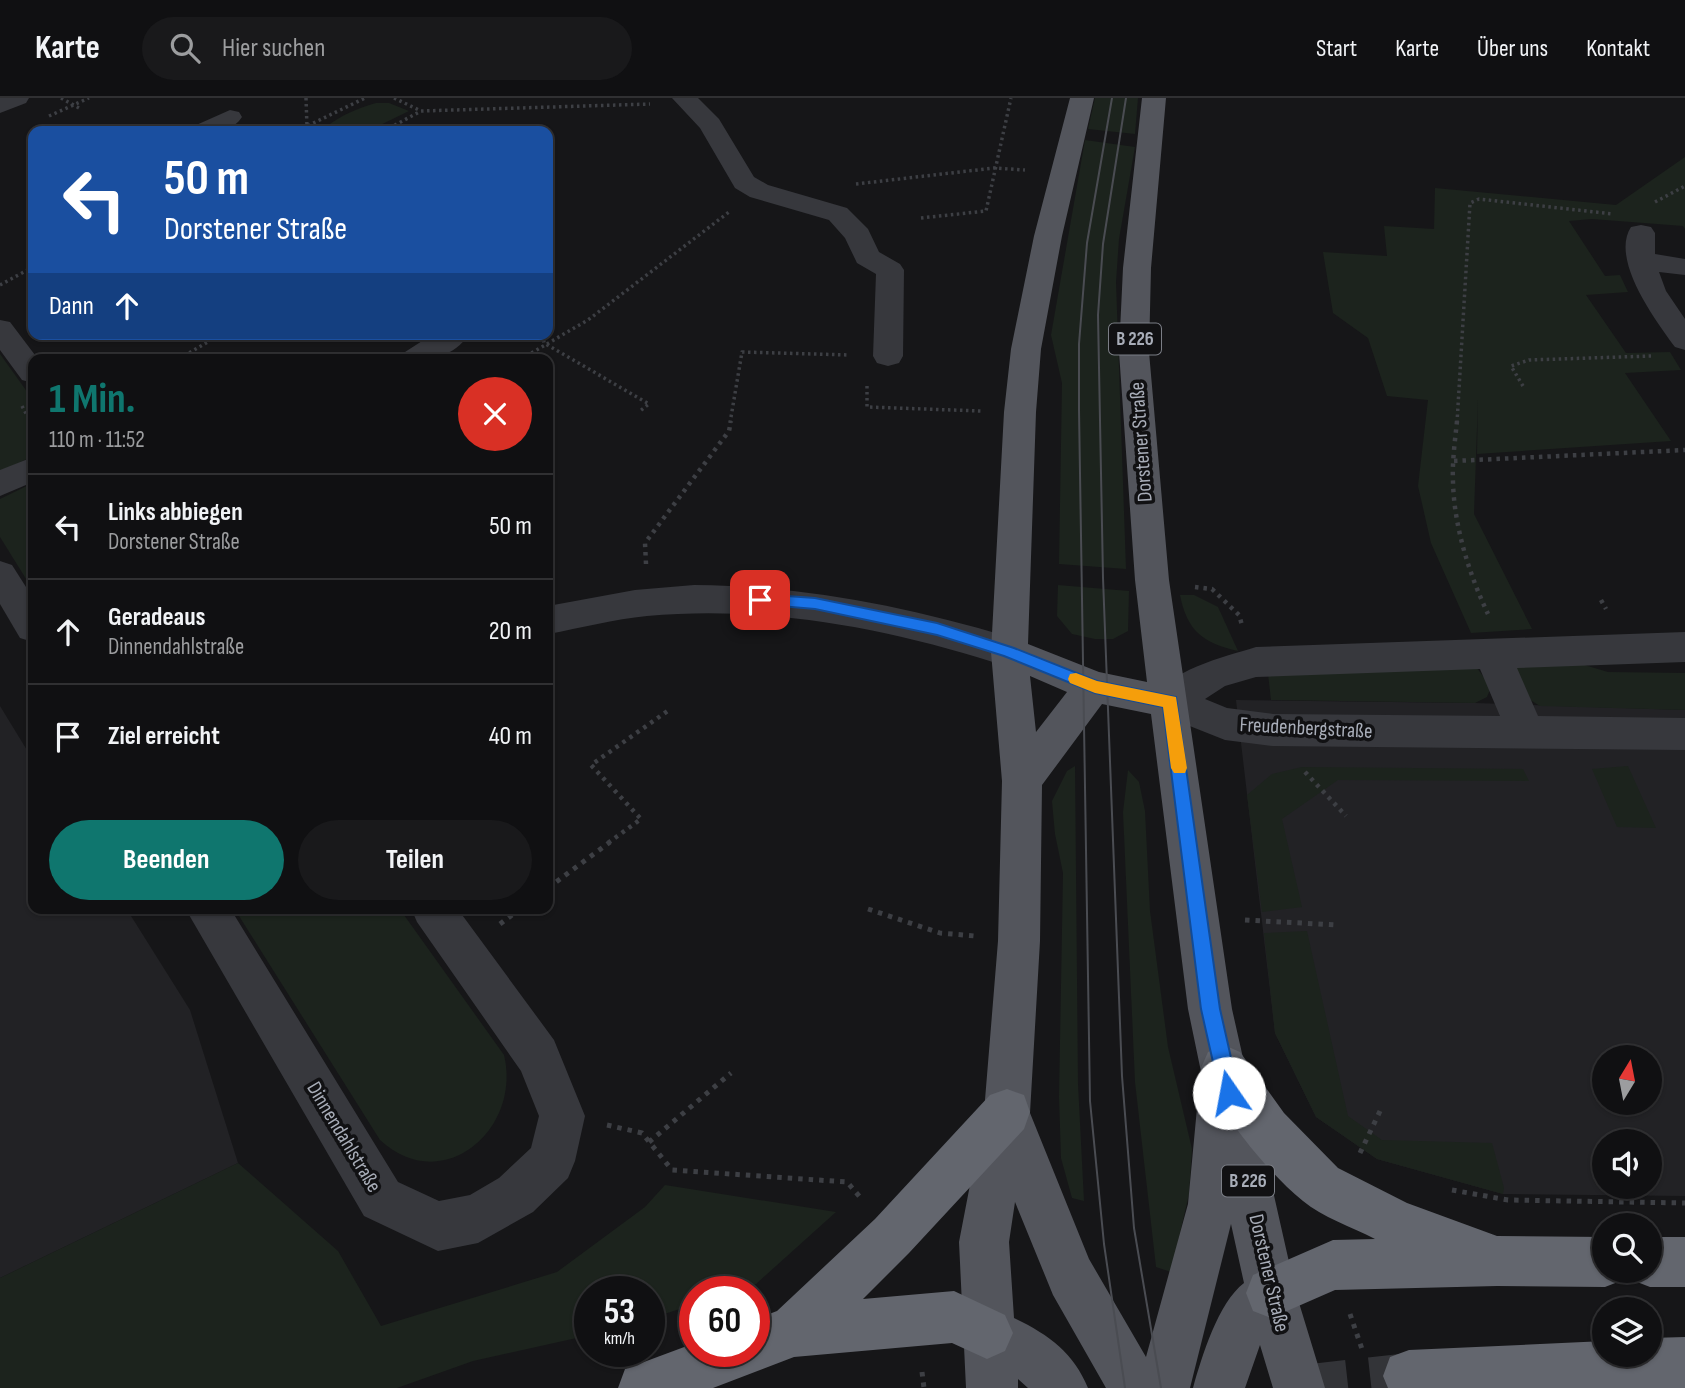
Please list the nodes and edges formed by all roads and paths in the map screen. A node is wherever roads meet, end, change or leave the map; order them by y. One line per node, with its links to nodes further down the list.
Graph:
1 (17, 98): 11 (street)
2 (61, 98): 12 (path)
3 (306, 98): 16 (path)
4 (365, 98): 17 (path)
5 (394, 98): 13 (path)
6 (684, 98): 22 (street)
7 (1011, 98): 19 (path)
8 (1082, 98): 47 (main road)
9 (1154, 98): 60 (main road, Dorstener Straße / B 226)
10 (652, 103): 13 (path)
11 (0, 106)
12 (79, 108)
13 (421, 111): 18 (path)
14 (230, 117): 15 (street)
15 (213, 126)
16 (307, 126)
17 (309, 126)
18 (393, 126)
19 (993, 168): 20 (path); 21 (path); 25 (path)
20 (1024, 170)
21 (852, 184)
22 (752, 186): 31 (path); 41 (street)
23 (1685, 187): 24 (path)
24 (1649, 205)
25 (920, 218)
26 (1635, 235): 27 (street); 36 (street); 49 (path)
27 (1683, 267)
28 (28, 270): 29 (path)
29 (0, 285)
30 (0, 329): 43 (street)
31 (553, 338)
32 (212, 340): 38 (path)
33 (445, 340): 39 (street)
34 (544, 340): 37 (path)
35 (550, 340): 37 (path)
36 (1685, 340)
37 (544, 343): 40 (path); 46 (path)
38 (191, 354)
39 (424, 354)
40 (528, 354)
41 (888, 356): 52 (path)
42 (1659, 356): 44 (path)
43 (28, 366)
44 (1523, 386)
45 (867, 407): 47 (path)
46 (640, 411)
47 (1020, 412): 57 (main road)
48 (1685, 450): 49 (path)
49 (1454, 461): 58 (path)
50 (28, 470): 51 (street)
51 (0, 484)
52 (647, 573)
53 (0, 574): 55 (street)
54 (553, 619): 57 (street)
55 (28, 620)
56 (1685, 647): 58 (street)
57 (1009, 652): 59 (main road); 64 (main road)
58 (1501, 653): 60 (street); 62 (street)
59 (1095, 687): 60 (main road); 64 (main road)
60 (1170, 702): 62 (street, Freudenbergstraße); 69 (main road, Dorstener Straße / B 226)
61 (669, 710): 65 (path)
62 (1526, 734): 63 (street, Freudenbergstraße)
63 (1685, 734)
64 (1022, 781): 71 (main road)
65 (553, 884)
66 (868, 909): 71 (path)
67 (210, 914): 76 (street, Dinnendahlstraße)
68 (436, 914): 76 (street)
69 (1198, 917): 70 (path); 72 (main road, Dorstener Straße / B 226)
70 (1338, 925)
71 (1019, 941): 75 (main road)
72 (1224, 1068): 79 (highway); 86 (main road, Dorstener Straße / B 226); 96 (main road)
73 (731, 1073): 77 (path)
74 (1381, 1110): 79 (path)
75 (1007, 1112): 87 (main road); 88 (highway); 95 (main road)
76 (562, 1116): 77 (path)
77 (649, 1142): 78 (path)
78 (847, 1182)
79 (1321, 1185): 82 (highway)
80 (1444, 1188): 81 (path)
81 (1685, 1203)
82 (1497, 1261): 83 (highway); 86 (highway)
83 (1592, 1262)
84 (1662, 1262): 85 (highway)
85 (1685, 1262)
86 (1271, 1293): 97 (main road); 98 (main road, Dorstener Straße / B 226)
87 (987, 1333): 88 (highway); 93 (main road); 94 (main road)
88 (774, 1339)
89 (1685, 1363): 91 (highway)
90 (700, 1367): 92 (highway)
91 (1409, 1376)
92 (644, 1388)
93 (992, 1388)
94 (1062, 1388)
95 (1135, 1388)
96 (1164, 1388)
97 (1220, 1388)
98 (1299, 1388)

